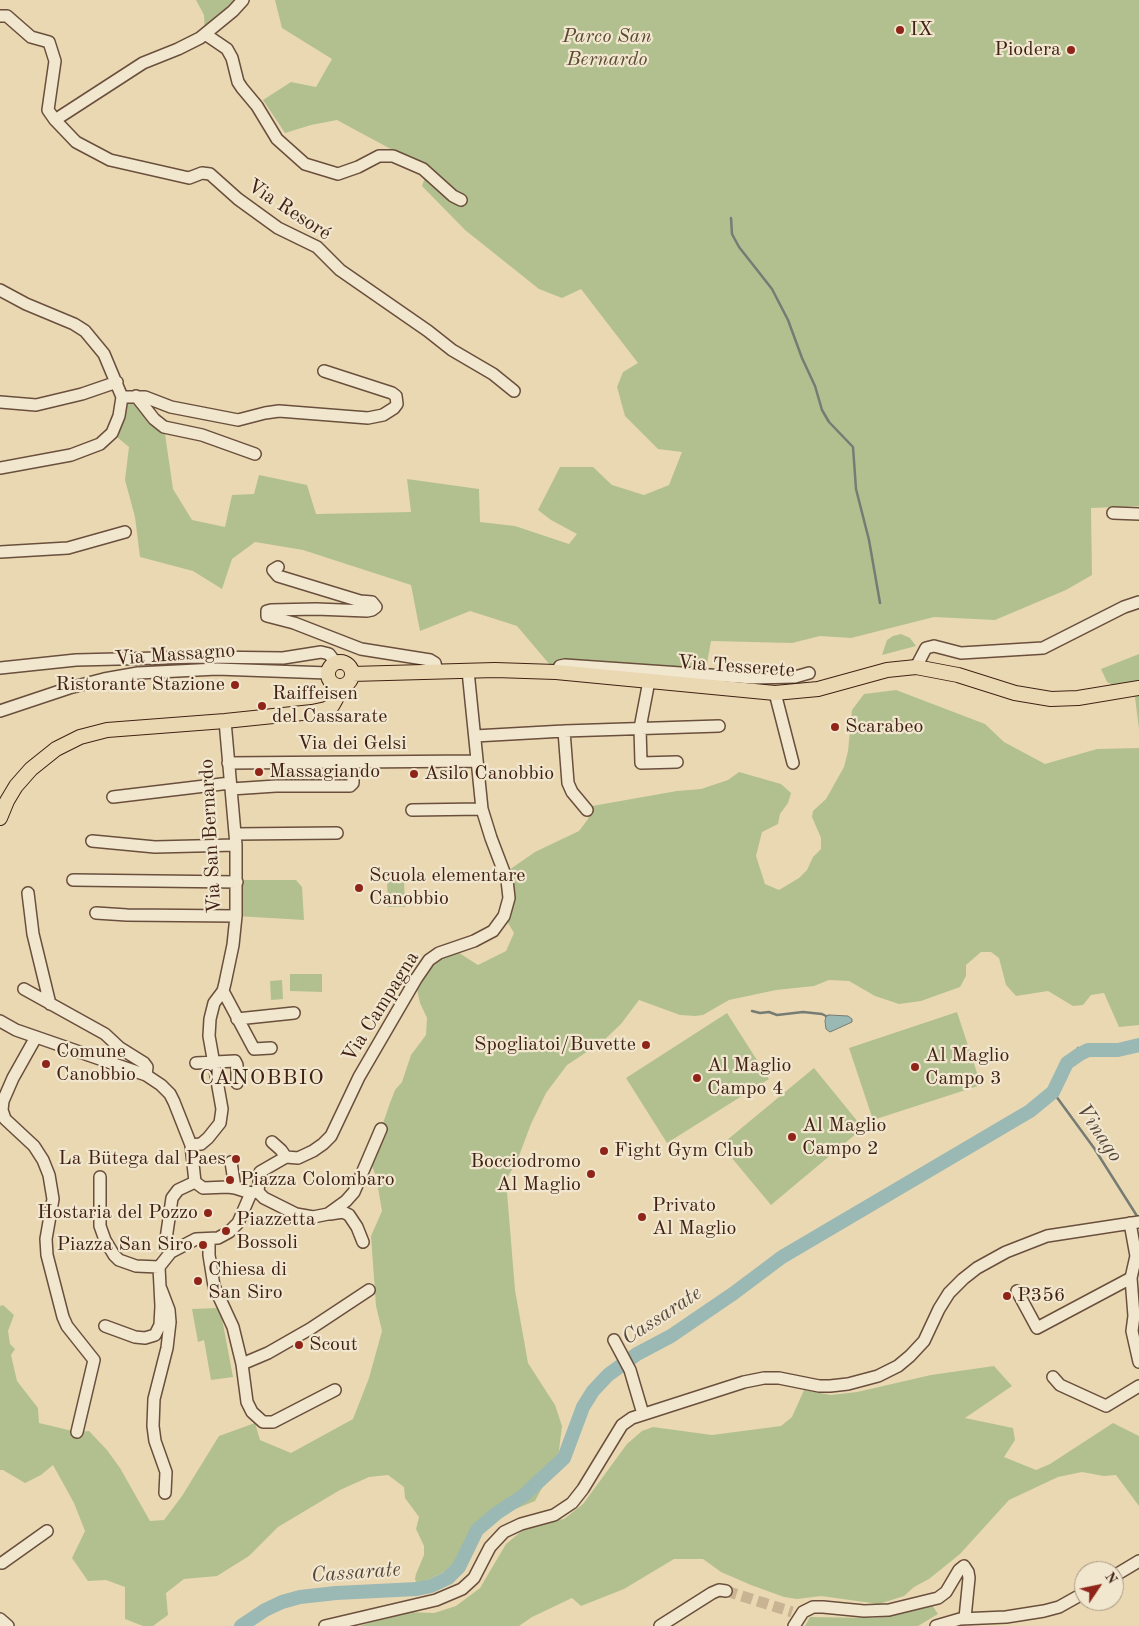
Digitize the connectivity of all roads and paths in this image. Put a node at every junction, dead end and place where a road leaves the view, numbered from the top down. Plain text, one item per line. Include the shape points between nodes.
1 (243, 0) edge
2 (0, 16) edge
3 (205, 34) junction
4 (54, 120) junction
5 (460, 200) dead end
6 (0, 290) edge
7 (324, 371) dead end
8 (117, 382) junction
9 (514, 391) dead end
10 (136, 396) junction
11 (122, 397) junction
12 (0, 402) edge
13 (256, 454) dead end
14 (0, 468) edge
15 (1113, 514) dead end
16 (1139, 514) edge
17 (125, 532) dead end
18 (0, 552) edge
19 (278, 567) dead end
20 (1139, 602) edge
21 (916, 667) junction
22 (0, 668) edge
23 (332, 668) junction
24 (468, 671) junction
25 (437, 672) junction
26 (556, 672) junction
27 (809, 673) dead end
28 (352, 674) junction
29 (649, 681) junction
30 (340, 686) junction
31 (1139, 688) edge
32 (775, 693) junction
33 (0, 711) edge
34 (225, 721) junction
35 (719, 726) dead end
36 (640, 728) junction
37 (564, 731) junction
38 (475, 736) junction
39 (477, 761) junction
40 (677, 762) dead end
41 (228, 763) junction
42 (353, 763) junction
43 (793, 763) dead end
44 (230, 786) junction
45 (113, 797) dead end
46 (482, 809) junction
47 (412, 810) dead end
48 (586, 810) dead end
49 (0, 818) edge
50 (337, 832) dead end
51 (235, 840) junction
52 (92, 841) dead end
53 (73, 880) dead end
54 (237, 882) junction
55 (28, 893) dead end
56 (96, 913) dead end
57 (236, 916) junction
58 (24, 989) dead end
59 (223, 991) junction
60 (50, 1004) junction
61 (294, 1013) dead end
62 (237, 1019) junction
63 (0, 1021) edge
64 (36, 1037) junction
65 (271, 1048) dead end
66 (214, 1062) junction
67 (196, 1063) dead end
68 (146, 1075) junction
69 (237, 1083) dead end
70 (381, 1129) dead end
71 (272, 1142) dead end
72 (192, 1147) junction
73 (286, 1157) junction
74 (232, 1162) dead end
75 (100, 1177) dead end
76 (195, 1182) junction
77 (235, 1188) junction
78 (255, 1192) junction
79 (328, 1214) junction
80 (1135, 1222) edge
81 (214, 1238) junction
82 (363, 1242) dead end
83 (171, 1252) junction
84 (159, 1267) junction
85 (1131, 1278) junction
86 (161, 1289) junction
87 (369, 1290) dead end
88 (1017, 1291) dead end
89 (105, 1326) dead end
90 (614, 1340) dead end
91 (1139, 1362) edge
92 (242, 1364) junction
93 (1053, 1377) dead end
94 (1139, 1386) edge
95 (335, 1390) dead end
96 (643, 1414) junction
97 (77, 1432) dead end
98 (165, 1493) dead end
99 (47, 1531) dead end
100 (1139, 1561) edge
101 (5, 1564) edge
102 (1124, 1570) edge
103 (726, 1591) tunnel mouth
104 (1074, 1599) edge
105 (796, 1618) tunnel mouth
106 (0, 1620) edge
107 (973, 1620) edge
108 (8, 1626) edge
109 (326, 1626) edge
110 (660, 1626) edge
111 (936, 1626) edge

1 - 3 street
2 - 4 street via 7,16 31,37 48,42 55,61 48,110
3 - 4 street via 143,63
3 - 5 street via 228,52 240,85 277,139 298,159 338,174 379,156 393,156 423,169
4 - 9 street, Via Resoré via 76,142 110,160 189,178 210,174 278,228 317,247 340,270
6 - 8 street via 85,331 104,354
7 - 10 street via 392,393 397,404 382,415 368,418 279,411 238,420 171,407
8 - 11 street
8 - 12 street via 36,405
10 - 11 street
10 - 13 street via 164,427 202,435
11 - 14 street via 112,433 100,444 70,455
15 - 16 street
17 - 18 street via 68,548
19 - 25 street via 273,570 278,576 372,602 376,607 367,611 271,610 267,611 267,616 294,623 353,647 430,660 435,663
20 - 21 street via 1043,648 960,653 934,646 926,648
21 - 31 main road, Via Tesserete via 1051,699
21 - 32 main road, Via Tesserete via 887,670 818,689
22 - 23 street via 84,659 283,658 321,652 329,654
23 - 28 main road via 343,662 350,666
23 - 30 main road via 330,681
23 - 33 street, Via Massagno via 143,672 82,684
24 - 25 main road, Via Tesserete
24 - 26 main road, Via Tesserete
24 - 38 street, Via Campagna
25 - 28 main road, Via Tesserete
26 - 27 street via 565,665 753,678 795,677
26 - 29 main road, Via Tesserete
28 - 30 main road via 347,684
29 - 32 main road, Via Tesserete
29 - 36 street
30 - 34 main road via 332,706 326,709
32 - 43 street
34 - 41 street, Via San Bernardo
34 - 49 main road via 107,730 72,740 49,753 26,773
35 - 36 street
36 - 37 street
36 - 40 street via 641,763
37 - 38 street
37 - 48 street via 568,784
38 - 39 street, Via Campagna
39 - 42 street, Via dei Gelsi
39 - 46 street, Via Campagna
41 - 42 street, Via dei Gelsi
41 - 44 street, Via San Bernardo
42 - 44 street via 353,784 350,786
44 - 45 street
44 - 51 street, Via San Bernardo
46 - 47 street
46 - 73 street, Via Campagna via 507,880 509,898 504,916 493,931 439,953 430,960 359,1077 331,1136 313,1151 298,1158
50 - 51 street
51 - 52 street via 155,847
51 - 54 street, Via San Bernardo
53 - 54 street
54 - 57 street, Via San Bernardo
55 - 60 street via 33,934
56 - 57 street
57 - 59 street, Via San Bernardo
58 - 60 street
59 - 62 street
59 - 66 street, Via San Bernardo via 214,1003 210,1018 209,1036
60 - 68 street via 105,1034 144,1063
61 - 62 street
62 - 65 street via 254,1049
63 - 64 street
64 - 68 street
64 - 97 street via 13,1078 2,1110 9,1123 34,1146 49,1175 53,1199 46,1239 47,1255 67,1326 94,1360
66 - 67 street
66 - 69 street via 236,1062
66 - 72 street, Via San Bernardo via 222,1109 220,1124 204,1143
68 - 72 street via 170,1094
70 - 79 street via 354,1192
71 - 73 street
72 - 76 street
73 - 78 street, Via Campagna via 260,1172
74 - 77 street
75 - 84 street via 100,1226 114,1255 128,1264
76 - 77 street via 202,1188
76 - 83 street via 178,1190 172,1198 166,1239
77 - 78 street
78 - 79 street via 296,1214 313,1217
78 - 81 street via 236,1225
79 - 82 street via 343,1212 349,1215
80 - 85 street via 1136,1256
80 - 96 street via 1034,1240 977,1268 949,1294 924,1341 898,1366 878,1376 830,1386 764,1378
81 - 83 street via 196,1239
81 - 92 street via 209,1255 215,1289 231,1321
83 - 84 street
84 - 86 street
85 - 88 street via 1037,1328
85 - 91 street via 1132,1331
86 - 89 street via 160,1324 156,1335 135,1337
86 - 98 street via 170,1322 154,1399 153,1426 166,1472
87 - 92 street via 268,1353
90 - 96 street via 630,1370
92 - 95 street via 247,1402 252,1412 266,1422 275,1422
93 - 94 street via 1060,1385 1106,1406
96 - 109 street via 622,1425 572,1503 554,1515 504,1532 490,1547 474,1578 462,1589 427,1602
99 - 101 street
100 - 102 street
103 - 110 street via 712,1593
104 - 107 street via 1044,1611
105 - 107 street via 817,1607 889,1610 938,1598 964,1566 969,1578
106 - 108 street
107 - 111 street

